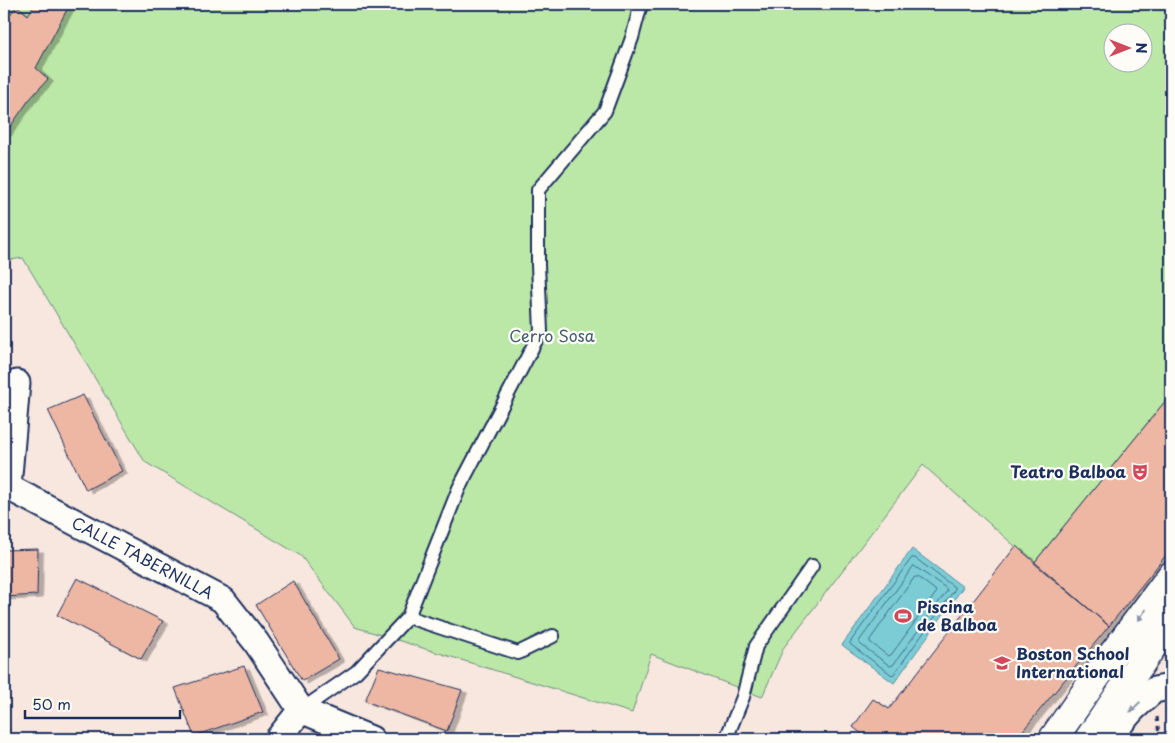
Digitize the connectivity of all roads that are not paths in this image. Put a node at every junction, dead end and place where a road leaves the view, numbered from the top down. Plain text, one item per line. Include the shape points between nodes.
1 (641, 4) edge
2 (17, 383) dead end
3 (6, 488) edge
4 (812, 566) dead end
5 (1171, 576) edge
6 (408, 617) junction
7 (1171, 619) edge
8 (554, 636) dead end
9 (1171, 687) edge
10 (301, 710) junction
11 (278, 739) edge
12 (371, 739) edge
13 (726, 739) edge
14 (1053, 739) edge
15 (1089, 739) edge
16 (1107, 739) edge

1 - 6 lane via 605,111 538,190 541,331 459,488
2 - 3 street
3 - 10 street, CALLE TABERNILLA via 223,600 256,642
4 - 13 lane via 756,646 743,697
5 -> 14 main road
6 - 8 lane via 518,653
6 - 10 lane via 356,672
7 - 15 main road
9 -> 16 street via 1154,690
10 - 11 street
10 - 12 street

